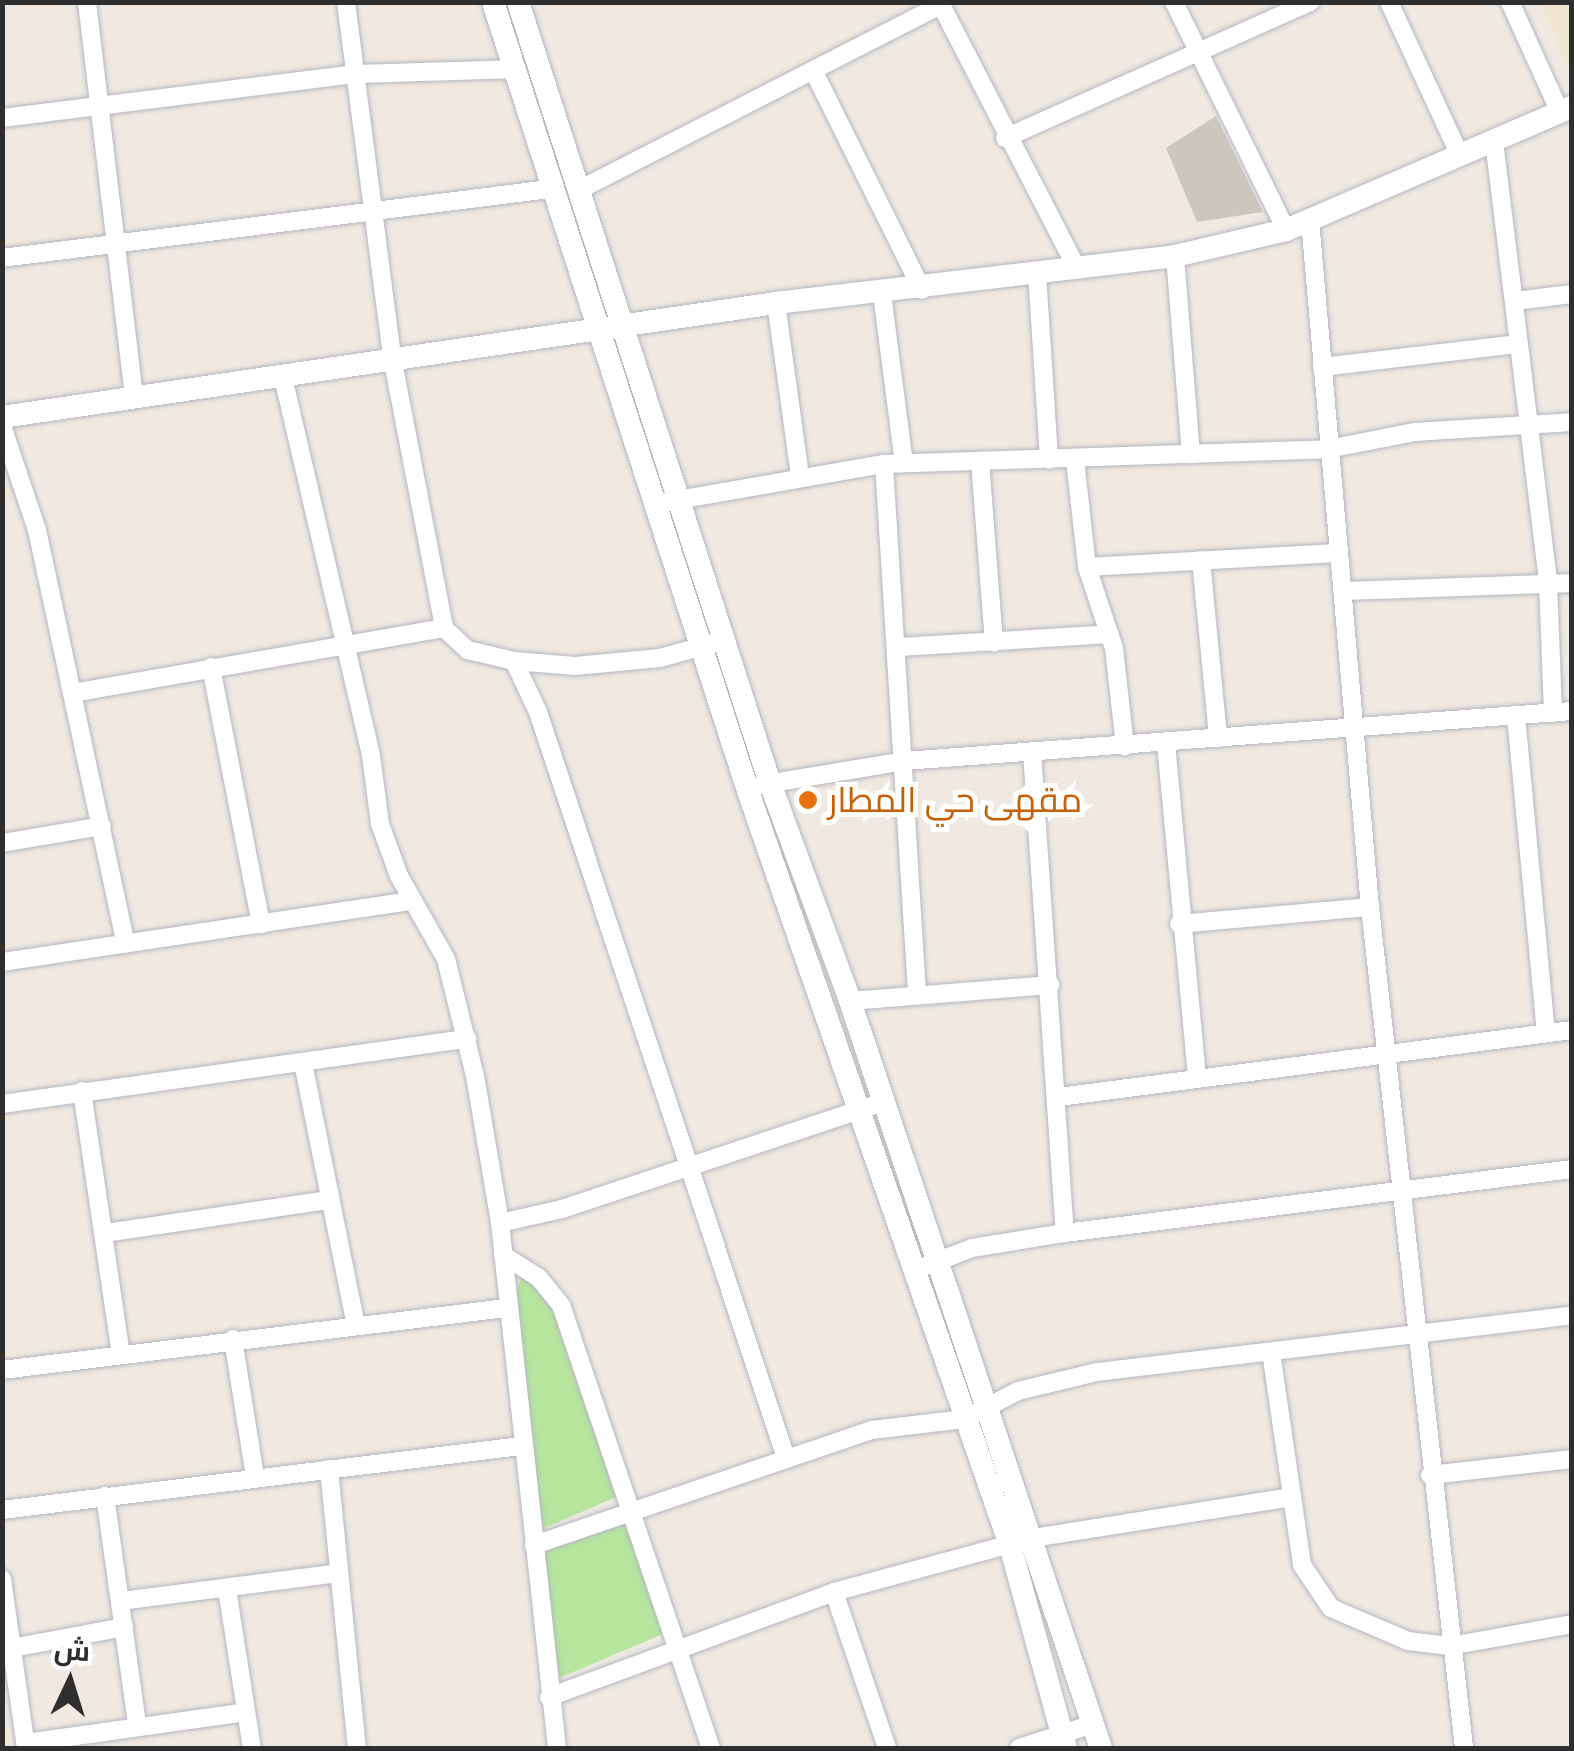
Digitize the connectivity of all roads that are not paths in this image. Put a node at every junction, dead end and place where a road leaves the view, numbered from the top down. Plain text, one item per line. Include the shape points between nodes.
1 (86, 2) edge
2 (346, 2) edge
3 (494, 2) edge
4 (518, 2) edge
5 (1174, 2) edge
6 (1310, 2) edge
7 (1389, 2) edge
8 (1510, 2) edge
9 (942, 3) edge
10 (1196, 50) junction
11 (514, 69) junction
12 (814, 72) junction
13 (356, 74) junction
14 (99, 106) junction
15 (1566, 109) edge
16 (2, 118) edge
17 (544, 121) junction
18 (1005, 138) junction
19 (1494, 140) junction
20 (1460, 156) junction
21 (550, 189) junction
22 (578, 191) junction
23 (374, 213) junction
24 (1310, 220) junction
25 (1286, 230) junction
26 (116, 240) junction
27 (1174, 256) junction
28 (2, 258) edge
29 (1077, 268) junction
30 (1037, 273) junction
31 (922, 290) junction
32 (882, 294) junction
33 (1572, 294) edge
34 (1515, 301) junction
35 (776, 303) junction
36 (623, 327) junction
37 (597, 334) junction
38 (1519, 344) junction
39 (393, 362) junction
40 (1322, 367) junction
41 (283, 378) junction
42 (134, 398) junction
43 (2, 417) edge
44 (1572, 422) edge
45 (2, 426) edge
46 (1528, 426) junction
47 (1328, 449) junction
48 (1191, 454) junction
49 (1050, 460) junction
50 (1076, 460) junction
51 (980, 461) junction
52 (904, 462) junction
53 (884, 464) junction
54 (800, 474) junction
55 (678, 496) junction
56 (656, 506) junction
57 (1337, 553) junction
58 (1201, 560) junction
59 (1086, 567) junction
60 (1548, 582) junction
61 (1572, 583) edge
62 (1347, 591) junction
63 (444, 628) junction
64 (1110, 634) junction
65 (994, 642) junction
66 (713, 643) junction
67 (341, 644) junction
68 (900, 647) junction
69 (514, 661) junction
70 (211, 666) junction
71 (72, 693) junction
72 (1562, 712) edge
73 (1516, 716) junction
74 (1354, 726) junction
75 (1218, 738) junction
76 (1166, 743) junction
77 (1125, 746) junction
78 (1032, 752) junction
79 (904, 762) junction
80 (759, 786) junction
81 (102, 826) junction
82 (2, 844) edge
83 (412, 901) junction
84 (1370, 907) junction
85 (261, 924) junction
86 (1179, 924) junction
87 (126, 944) junction
88 (2, 962) edge
89 (1050, 985) junction
90 (917, 993) junction
91 (850, 1002) junction
92 (1572, 1030) edge
93 (1546, 1034) junction
94 (467, 1040) junction
95 (1386, 1053) junction
96 (303, 1063) junction
97 (1196, 1078) junction
98 (82, 1092) junction
99 (1058, 1096) junction
100 (884, 1102) junction
101 (2, 1104) edge
102 (860, 1109) junction
103 (690, 1165) junction
104 (1572, 1169) edge
105 (1402, 1191) junction
106 (329, 1200) junction
107 (500, 1223) junction
108 (1065, 1232) junction
109 (106, 1233) junction
110 (503, 1254) junction
111 (925, 1266) junction
112 (506, 1308) junction
113 (1572, 1316) edge
114 (356, 1325) junction
115 (1417, 1336) junction
116 (233, 1339) junction
117 (1271, 1352) junction
118 (121, 1354) junction
119 (2, 1370) edge
120 (987, 1410) junction
121 (964, 1419) junction
122 (521, 1446) junction
123 (786, 1458) junction
124 (1571, 1461) edge
125 (329, 1468) junction
126 (1430, 1475) junction
127 (255, 1476) junction
128 (106, 1496) junction
129 (1290, 1497) junction
130 (2, 1510) edge
131 (627, 1510) junction
132 (1033, 1538) junction
133 (534, 1545) junction
134 (1010, 1545) junction
135 (339, 1572) junction
136 (2, 1578) edge
137 (227, 1588) junction
138 (834, 1592) junction
139 (121, 1601) junction
140 (1572, 1624) edge
141 (124, 1627) junction
142 (676, 1646) junction
143 (1450, 1646) junction
144 (12, 1648) junction
145 (550, 1696) junction
146 (246, 1712) junction
147 (1093, 1724) junction
148 (138, 1726) junction
149 (1064, 1743) edge
150 (26, 1746) edge
151 (252, 1748) edge
152 (357, 1748) edge
153 (556, 1748) edge
154 (712, 1748) edge
155 (887, 1748) edge
156 (1019, 1748) edge
157 (1101, 1748) edge
158 (1464, 1748) edge

1 - 14 street
2 - 13 street
3 - 11 street
4 - 17 street
5 - 10 street
6 - 10 street
7 - 20 street
8 - 15 street
9 - 12 street
9 - 18 street
10 - 18 street
10 - 25 street
11 - 13 street
11 - 17 street
12 - 22 street
12 - 31 street
13 - 14 street
13 - 23 street
14 - 16 street
14 - 26 street
15 - 19 street
17 - 21 street
17 - 22 street
18 - 29 street
19 - 20 street
19 - 34 street
20 - 24 street
21 - 23 street
21 - 37 street
22 - 36 street
23 - 26 street
23 - 39 street
24 - 25 street
24 - 40 street
25 - 27 street
26 - 28 street
26 - 42 street
27 - 29 street
27 - 48 street
29 - 30 street
30 - 31 street
30 - 49 street
31 - 32 street
32 - 35 street
32 - 52 street
33 - 34 street
34 - 38 street
35 - 36 street
35 - 54 street
36 - 37 street
36 - 55 street
37 - 39 street
37 - 56 street
38 - 40 street
38 - 46 street
39 - 41 street
39 - 63 street
40 - 47 street
41 - 42 street
41 - 67 street
42 - 43 street
44 - 46 street
45 - 71 street via 37,530
46 - 47 street via 1415,432
46 - 60 street
47 - 48 street
47 - 57 street
48 - 50 street
49 - 50 street
49 - 51 street
50 - 59 street
51 - 52 street
51 - 65 street
52 - 53 street
53 - 54 street
53 - 68 street
54 - 55 street
55 - 56 street
55 - 66 street
56 - 66 street
57 - 58 street
57 - 62 street
58 - 59 street
58 - 75 street
59 - 64 street
60 - 61 street
60 - 62 street
60 - 72 street
62 - 74 street
63 - 67 street
63 - 69 street via 468,650
64 - 65 street
64 - 77 street
65 - 68 street
66 - 69 street via 575,666
66 - 80 street
67 - 70 street
67 - 83 street via 371,755 384,839
68 - 79 street
69 - 103 street via 538,712
70 - 71 street
70 - 85 street
71 - 81 street
72 - 73 street
73 - 74 street
73 - 93 street
74 - 75 street
74 - 84 street
75 - 76 street
76 - 77 street
76 - 86 street
77 - 78 street
78 - 79 street
78 - 89 street
79 - 80 street
79 - 90 street
80 - 91 street
80 - 102 street
81 - 82 street
81 - 87 street
83 - 85 street
83 - 94 street via 446,959
84 - 86 street
84 - 95 street
85 - 87 street
86 - 97 street
87 - 88 street
89 - 90 street
89 - 99 street
90 - 91 street
91 - 100 street
92 - 93 street
93 - 95 street
94 - 96 street
94 - 107 street
95 - 97 street
95 - 105 street
96 - 98 street
96 - 106 street
97 - 99 street
98 - 101 street
98 - 109 street
99 - 108 street
100 - 102 street
100 - 111 street
102 - 103 street
102 - 111 street
103 - 107 street
103 - 123 street
104 - 105 street
105 - 108 street
105 - 115 street
106 - 109 street
106 - 114 street
107 - 110 street
108 - 111 street via 972,1248
109 - 118 street
110 - 112 street
110 - 131 street via 539,1278 561,1305
111 - 120 street
111 - 121 street
112 - 114 street
112 - 122 street
113 - 115 street
114 - 116 street
115 - 117 street
115 - 126 street
116 - 118 street
116 - 127 street
117 - 120 street via 1098,1372 1018,1391
117 - 129 street
118 - 119 street
120 - 121 street
120 - 132 street
121 - 123 street via 872,1430
121 - 134 street
122 - 125 street
122 - 133 street
123 - 131 street
124 - 126 street
125 - 127 street
125 - 135 street
126 - 143 street
127 - 128 street
128 - 130 street
128 - 139 street
129 - 132 street
129 - 143 street via 1302,1565 1320,1598 1347,1617 1408,1641
131 - 133 street
131 - 142 street
132 - 134 street
132 - 147 street
133 - 145 street
134 - 138 street
134 - 149 street
135 - 137 street
135 - 152 street
136 - 144 street
137 - 139 street
137 - 146 street
138 - 142 street
138 - 155 street
139 - 141 street
140 - 143 street
141 - 144 street
141 - 148 street
142 - 145 street
142 - 154 street
143 - 158 street
144 - 150 street
145 - 153 street
146 - 148 street
146 - 151 street
147 - 149 street
147 - 157 street
148 - 150 street
149 - 156 street

